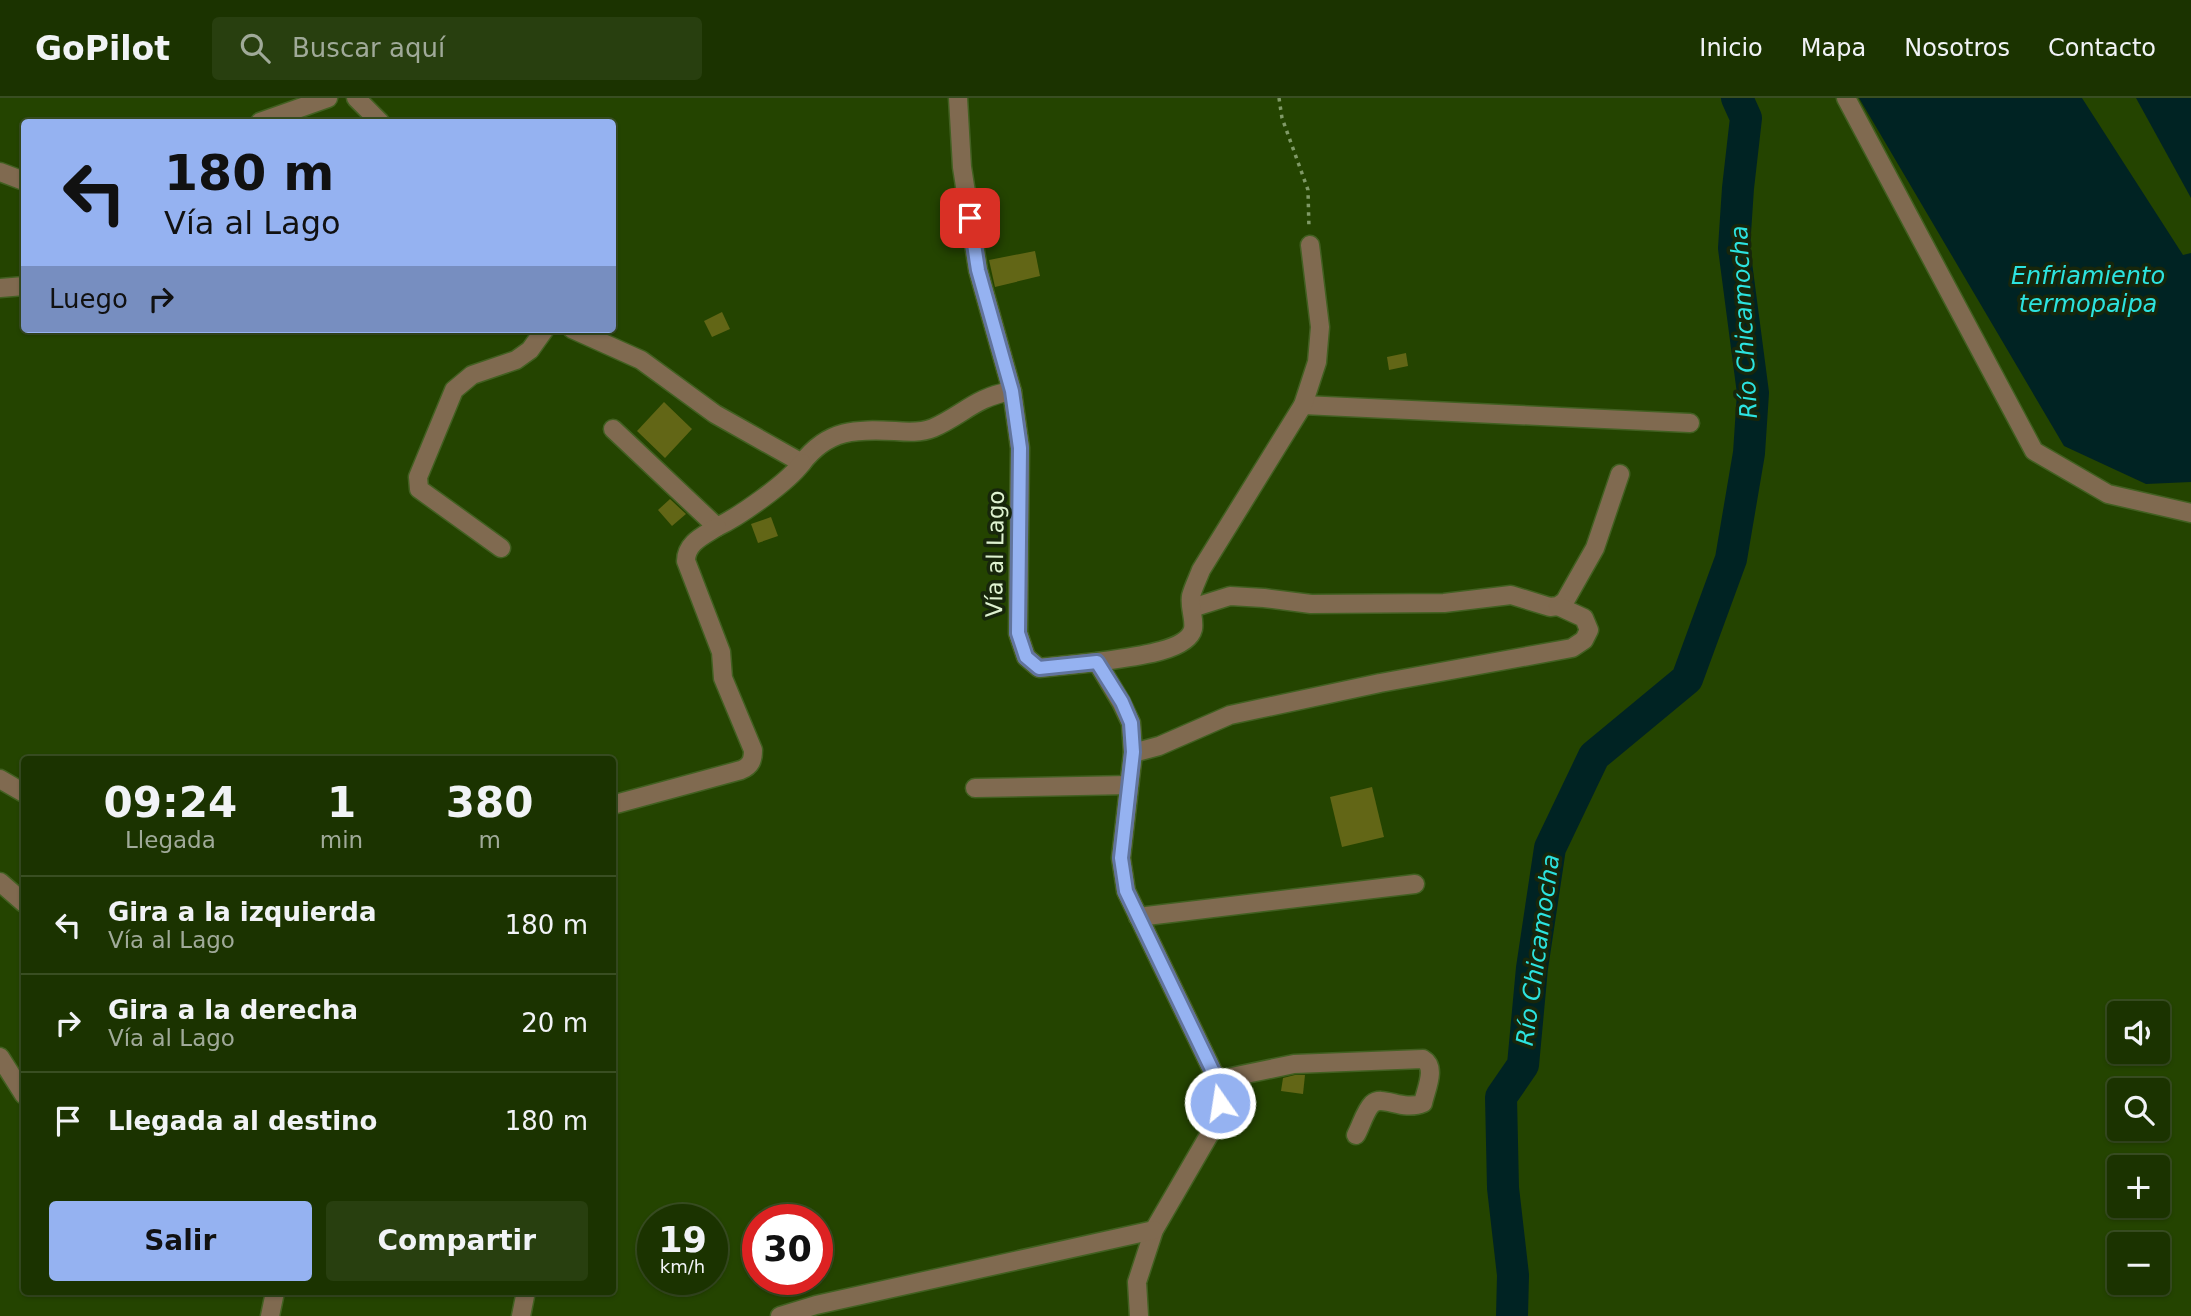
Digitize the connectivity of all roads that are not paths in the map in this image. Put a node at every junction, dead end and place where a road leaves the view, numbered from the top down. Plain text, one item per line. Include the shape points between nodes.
1 (328, 98) edge
2 (356, 98) edge
3 (958, 98) edge
4 (1846, 98) edge
5 (268, 119) edge
6 (377, 119) edge
7 (0, 173) edge
8 (21, 180) edge
9 (1310, 245) road end
10 (21, 286) edge
11 (0, 288) edge
12 (542, 333) edge
13 (581, 333) edge
14 (1012, 391) junction
15 (1303, 405) junction
16 (1690, 423) dead end
17 (613, 429) dead end
18 (802, 463) junction
19 (1620, 474) dead end
20 (2191, 513) edge
21 (717, 527) junction
22 (501, 548) dead end
23 (1558, 606) junction
24 (1192, 608) junction
25 (1097, 662) junction
26 (1133, 752) junction
27 (0, 779) edge
28 (1129, 785) junction
29 (975, 788) dead end
30 (21, 791) edge
31 (616, 804) edge
32 (0, 882) edge
33 (1415, 884) dead end
34 (21, 900) edge
35 (1138, 917) junction
36 (0, 1057) edge
37 (1217, 1080) junction
38 (21, 1090) edge
39 (1356, 1135) dead end
40 (1154, 1230) junction
41 (274, 1295) edge
42 (525, 1296) dead end
43 (270, 1316) edge
44 (521, 1316) edge
45 (780, 1316) edge
46 (1139, 1316) edge

1 - 5 street
2 - 6 street
3 - 14 street, Vía al Lago via 962,167 978,270
4 - 20 street via 2034,451 2108,494
7 - 8 street
9 - 15 street via 1320,327 1317,362
10 - 11 street
12 - 22 street via 516,360 472,374 454,390 418,477 419,489
13 - 18 street via 641,360 715,414
14 - 18 street via 986,397 932,428 843,433 824,441
14 - 25 street, Vía al Lago via 1020,448 1018,633 1026,657 1039,668
15 - 16 street
15 - 24 street via 1201,570
17 - 21 street
18 - 21 street via 772,490
19 - 23 street via 1595,548
21 - 31 street via 689,547 687,561 720,652 723,678 753,750 752,760 741,770
23 - 24 street via 1511,595 1444,603 1324,604 1230,596
23 - 26 street via 1584,618 1589,630 1572,648 1230,715 1159,746
24 - 25 street, Vía al Lago via 1193,628 1185,642
25 - 26 street via 1131,723
26 - 28 street
27 - 30 street
28 - 29 street
28 - 35 street via 1121,858 1126,891
32 - 34 street
33 - 35 street
35 - 37 street
36 - 38 street
37 - 39 street via 1294,1065 1429,1062 1423,1103 1401,1106 1376,1101
37 - 40 street via 1220,1103 1212,1130
40 - 45 street
40 - 46 street via 1137,1282
41 - 43 street
42 - 44 street

